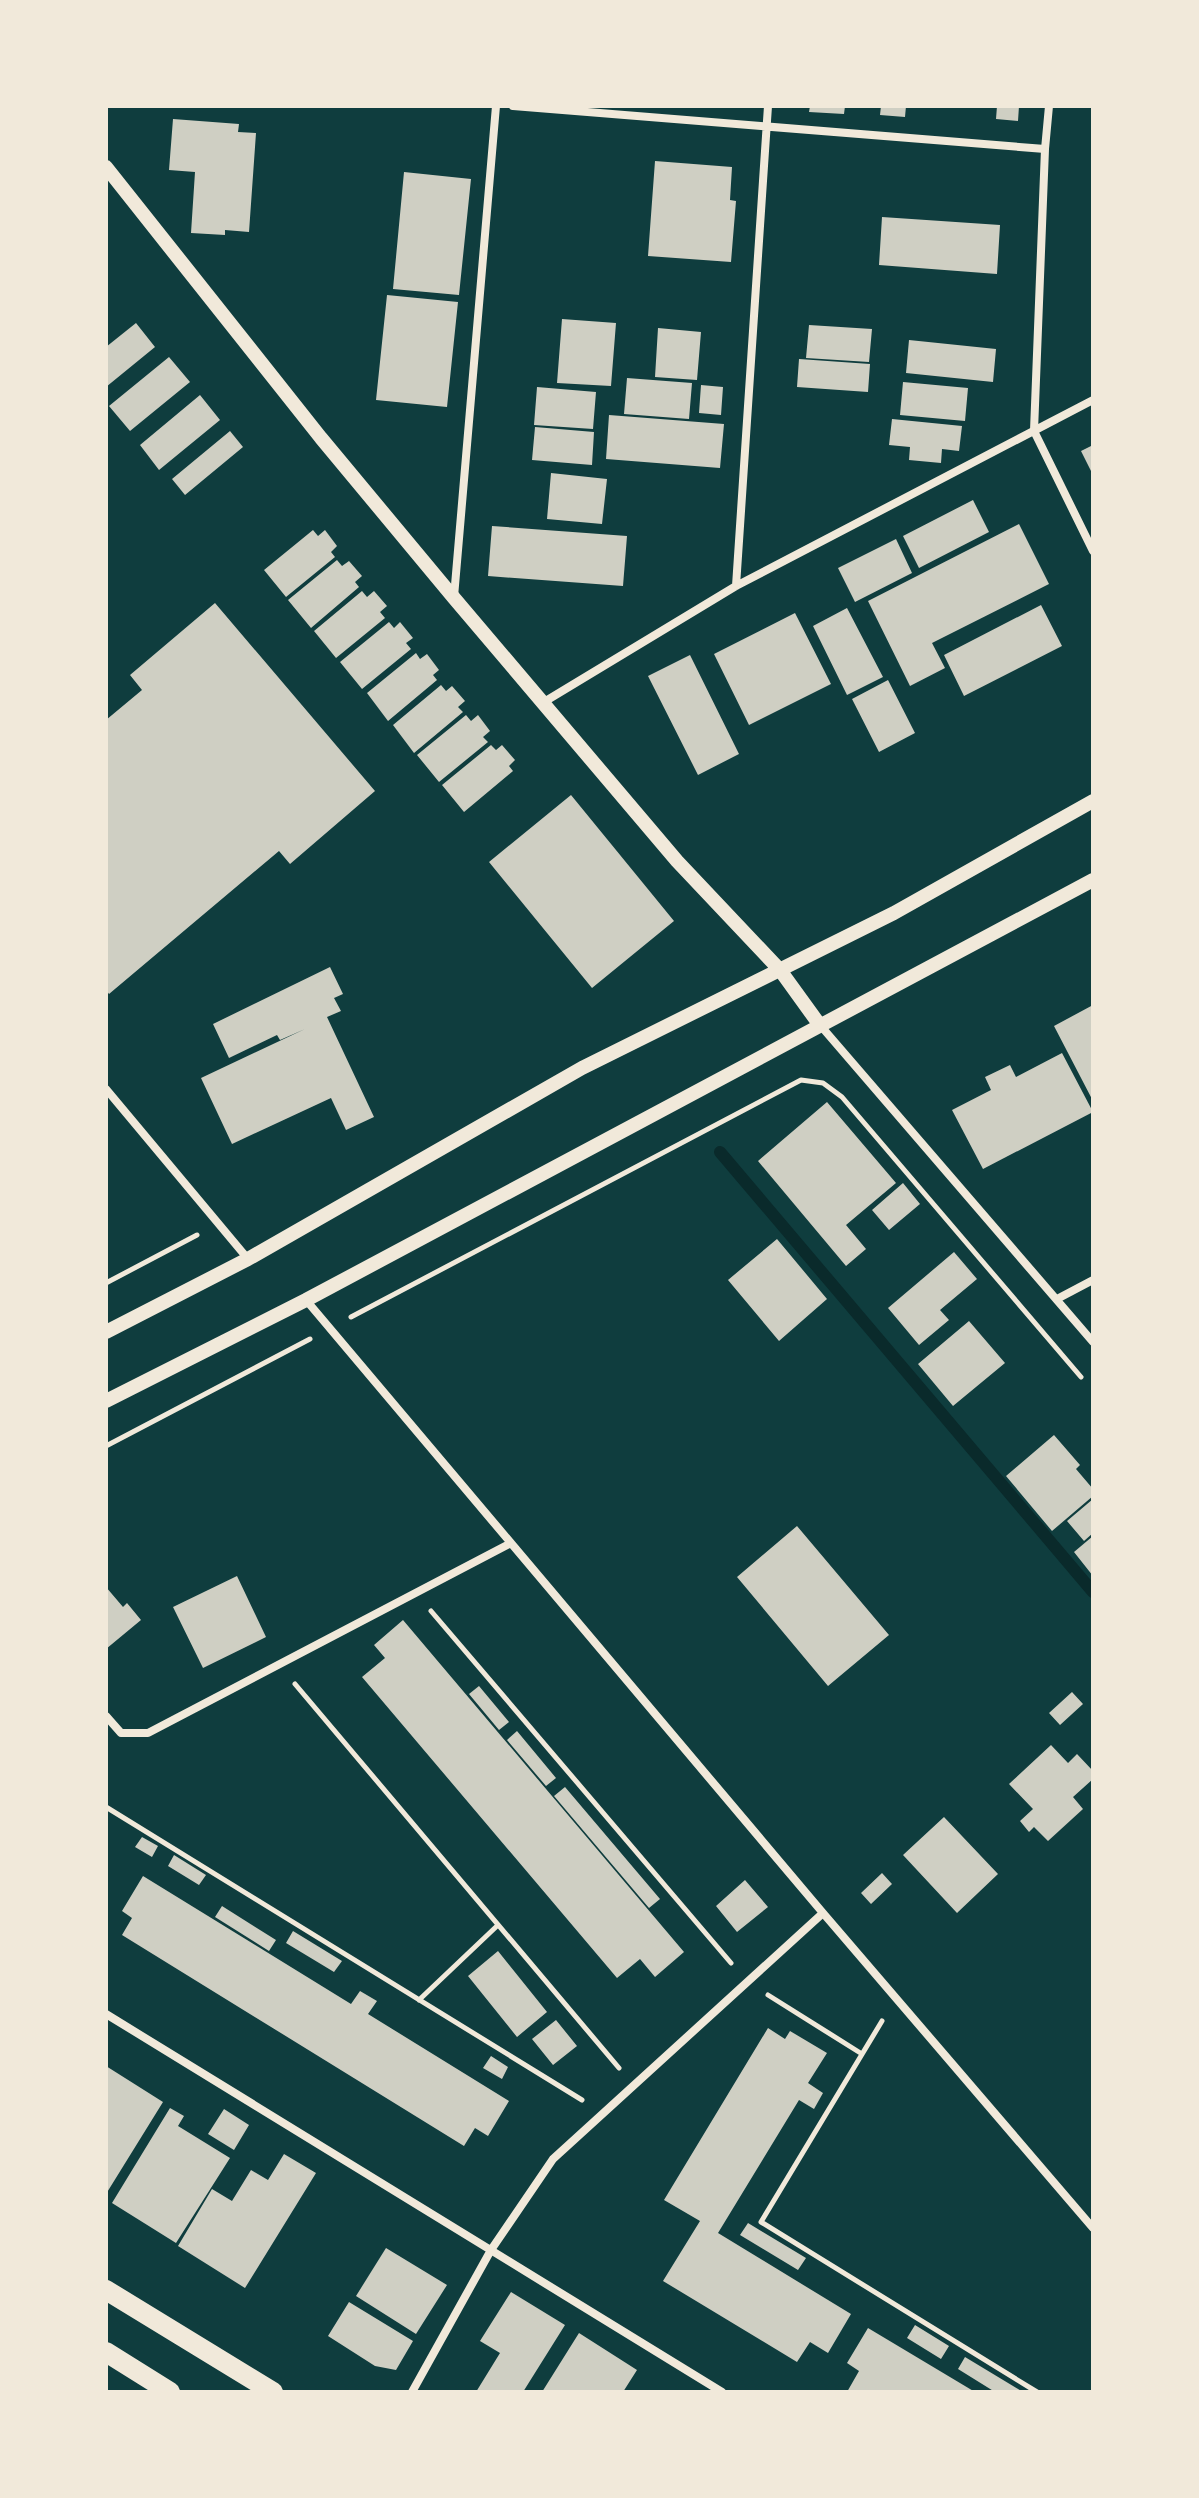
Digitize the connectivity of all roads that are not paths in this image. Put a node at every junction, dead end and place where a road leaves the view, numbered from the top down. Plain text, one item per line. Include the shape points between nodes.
1 (496, 106) edge
2 (513, 106) edge
3 (768, 106) edge
4 (1049, 106) edge
5 (766, 126) junction
6 (1045, 149) junction
7 (106, 167) edge
8 (1093, 400) edge
9 (1034, 431) junction
10 (1093, 551) edge
11 (736, 586) junction
12 (454, 598) junction
13 (544, 702) junction
14 (1093, 801) edge
15 (1093, 880) edge
16 (780, 970) junction
17 (819, 1024) junction
18 (106, 1089) edge
19 (248, 1259) junction
20 (1093, 1280) edge
21 (1057, 1299) junction
22 (306, 1300) junction
23 (106, 1332) edge
24 (1093, 1342) edge
25 (106, 1401) edge
26 (511, 1543) junction
27 (106, 1716) edge
28 (823, 1913) junction
29 (106, 2014) edge
30 (1093, 2228) edge
31 (491, 2250) junction
32 (106, 2290) edge
33 (106, 2352) edge
34 (170, 2392) edge
35 (273, 2392) edge
36 (412, 2392) edge
37 (722, 2392) edge

1 - 12 street
2 - 5 street
3 - 5 street
4 - 6 street
5 - 6 street
5 - 11 street
6 - 9 street
7 - 12 street
8 - 9 street
9 - 10 street
9 - 11 street
11 - 13 street
12 - 13 street
13 - 16 street via 677,861
14 - 16 street via 894,913
15 - 17 street
16 - 17 street
16 - 19 street via 582,1068
17 - 21 street
17 - 22 street
18 - 19 street
19 - 23 street
20 - 21 street
21 - 24 street
22 - 25 street
22 - 26 street
26 - 27 street via 148,1733 121,1733
26 - 28 street
28 - 30 street
28 - 31 street via 553,2159
29 - 31 street
31 - 36 street
31 - 37 street
32 - 35 main road
33 - 34 main road

